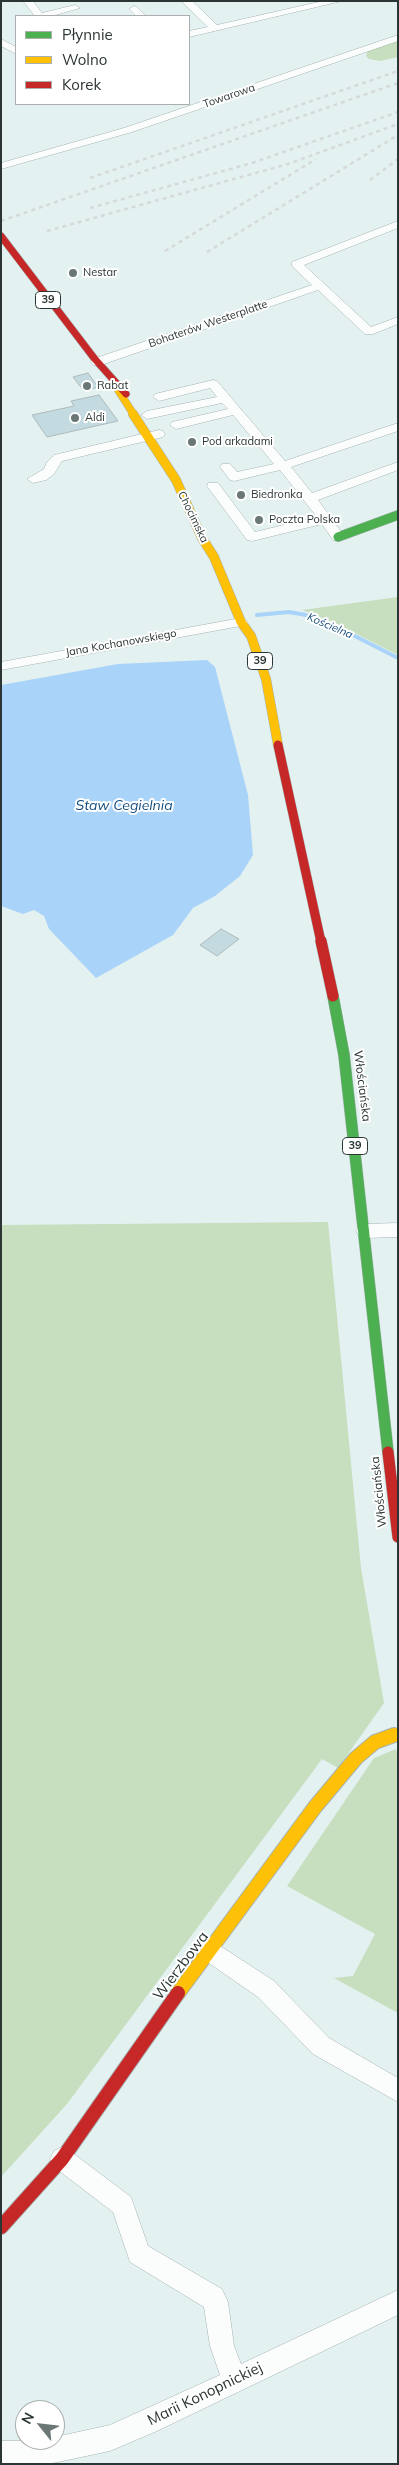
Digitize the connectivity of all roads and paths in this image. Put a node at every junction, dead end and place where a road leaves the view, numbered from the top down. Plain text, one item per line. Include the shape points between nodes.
1 (28, 1) edge
2 (186, 1) edge
3 (337, 1) edge
4 (75, 8) dead end
5 (39, 15) edge
6 (44, 15) edge
7 (215, 28) junction
8 (190, 34) edge
9 (398, 38) edge
10 (1, 42) edge
11 (15, 50) edge
12 (1, 166) edge
13 (398, 224) edge
14 (1, 236) edge
15 (319, 286) junction
16 (398, 320) edge
17 (96, 362) junction
18 (113, 382) junction
19 (159, 397) dead end
20 (223, 399) junction
21 (235, 411) junction
22 (147, 415) junction
23 (176, 425) dead end
24 (398, 427) edge
25 (154, 435) junction
26 (282, 466) junction
27 (398, 466) edge
28 (226, 467) dead end
29 (32, 479) dead end
30 (213, 486) dead end
31 (310, 498) junction
32 (398, 515) edge
33 (325, 519) junction
34 (338, 537) joint
35 (214, 557) joint
36 (241, 622) junction
37 (1, 666) edge
38 (398, 1230) edge
39 (365, 1231) junction
40 (398, 1538) edge
41 (394, 1735) dead end
42 (211, 1951) junction
43 (398, 2091) edge
44 (62, 2159) junction
45 (1, 2227) edge
46 (398, 2302) edge
47 (234, 2380) junction
48 (1, 2454) edge
49 (55, 2457) edge

1 - 5 street
2 - 7 street
3 - 7 street
4 - 6 street
7 - 8 street
9 - 12 street, Towarowa via 137,127
10 - 11 street
13 - 15 street via 296,264
14 - 17 main road, Chocimska / 39
15 - 16 street via 369,332
15 - 17 street, Bohaterów Westerplatte
17 - 18 main road, Chocimska / 39
18 - 22 main road, Chocimska / 39
18 - 25 main road, Chocimska / 39
19 - 20 street via 213,384
20 - 21 street
20 - 22 street
21 - 23 street
21 - 26 street
22 - 25 main road, Chocimska / 39
24 - 26 street
25 - 29 street via 58,458 50,471
25 - 35 main road, Chocimska / 39 via 193,491 210,536
26 - 28 street via 234,477
26 - 31 street
27 - 31 street
30 - 33 street via 252,537
31 - 33 street
32 - 34 main road
33 - 34 street
35 - 36 main road, Włościańska / 39
36 - 37 street, Jana Kochanowskiego
36 - 39 main road, Włościańska / 39 via 241,637 269,704 337,1014
38 - 39 street
39 - 40 main road, Włościańska / 39
41 - 42 main road, Wierzbowa via 375,1742 356,1758 310,1814
42 - 43 street via 266,1989 321,2046
42 - 44 main road, Wierzbowa
44 - 45 main road, Wierzbowa
44 - 47 street via 124,2205 138,2254 213,2298 222,2346
46 - 47 street, Marii Konopnickiej
47 - 49 street, Marii Konopnickiej via 148,2422
48 - 49 street, Marii Konopnickiej

